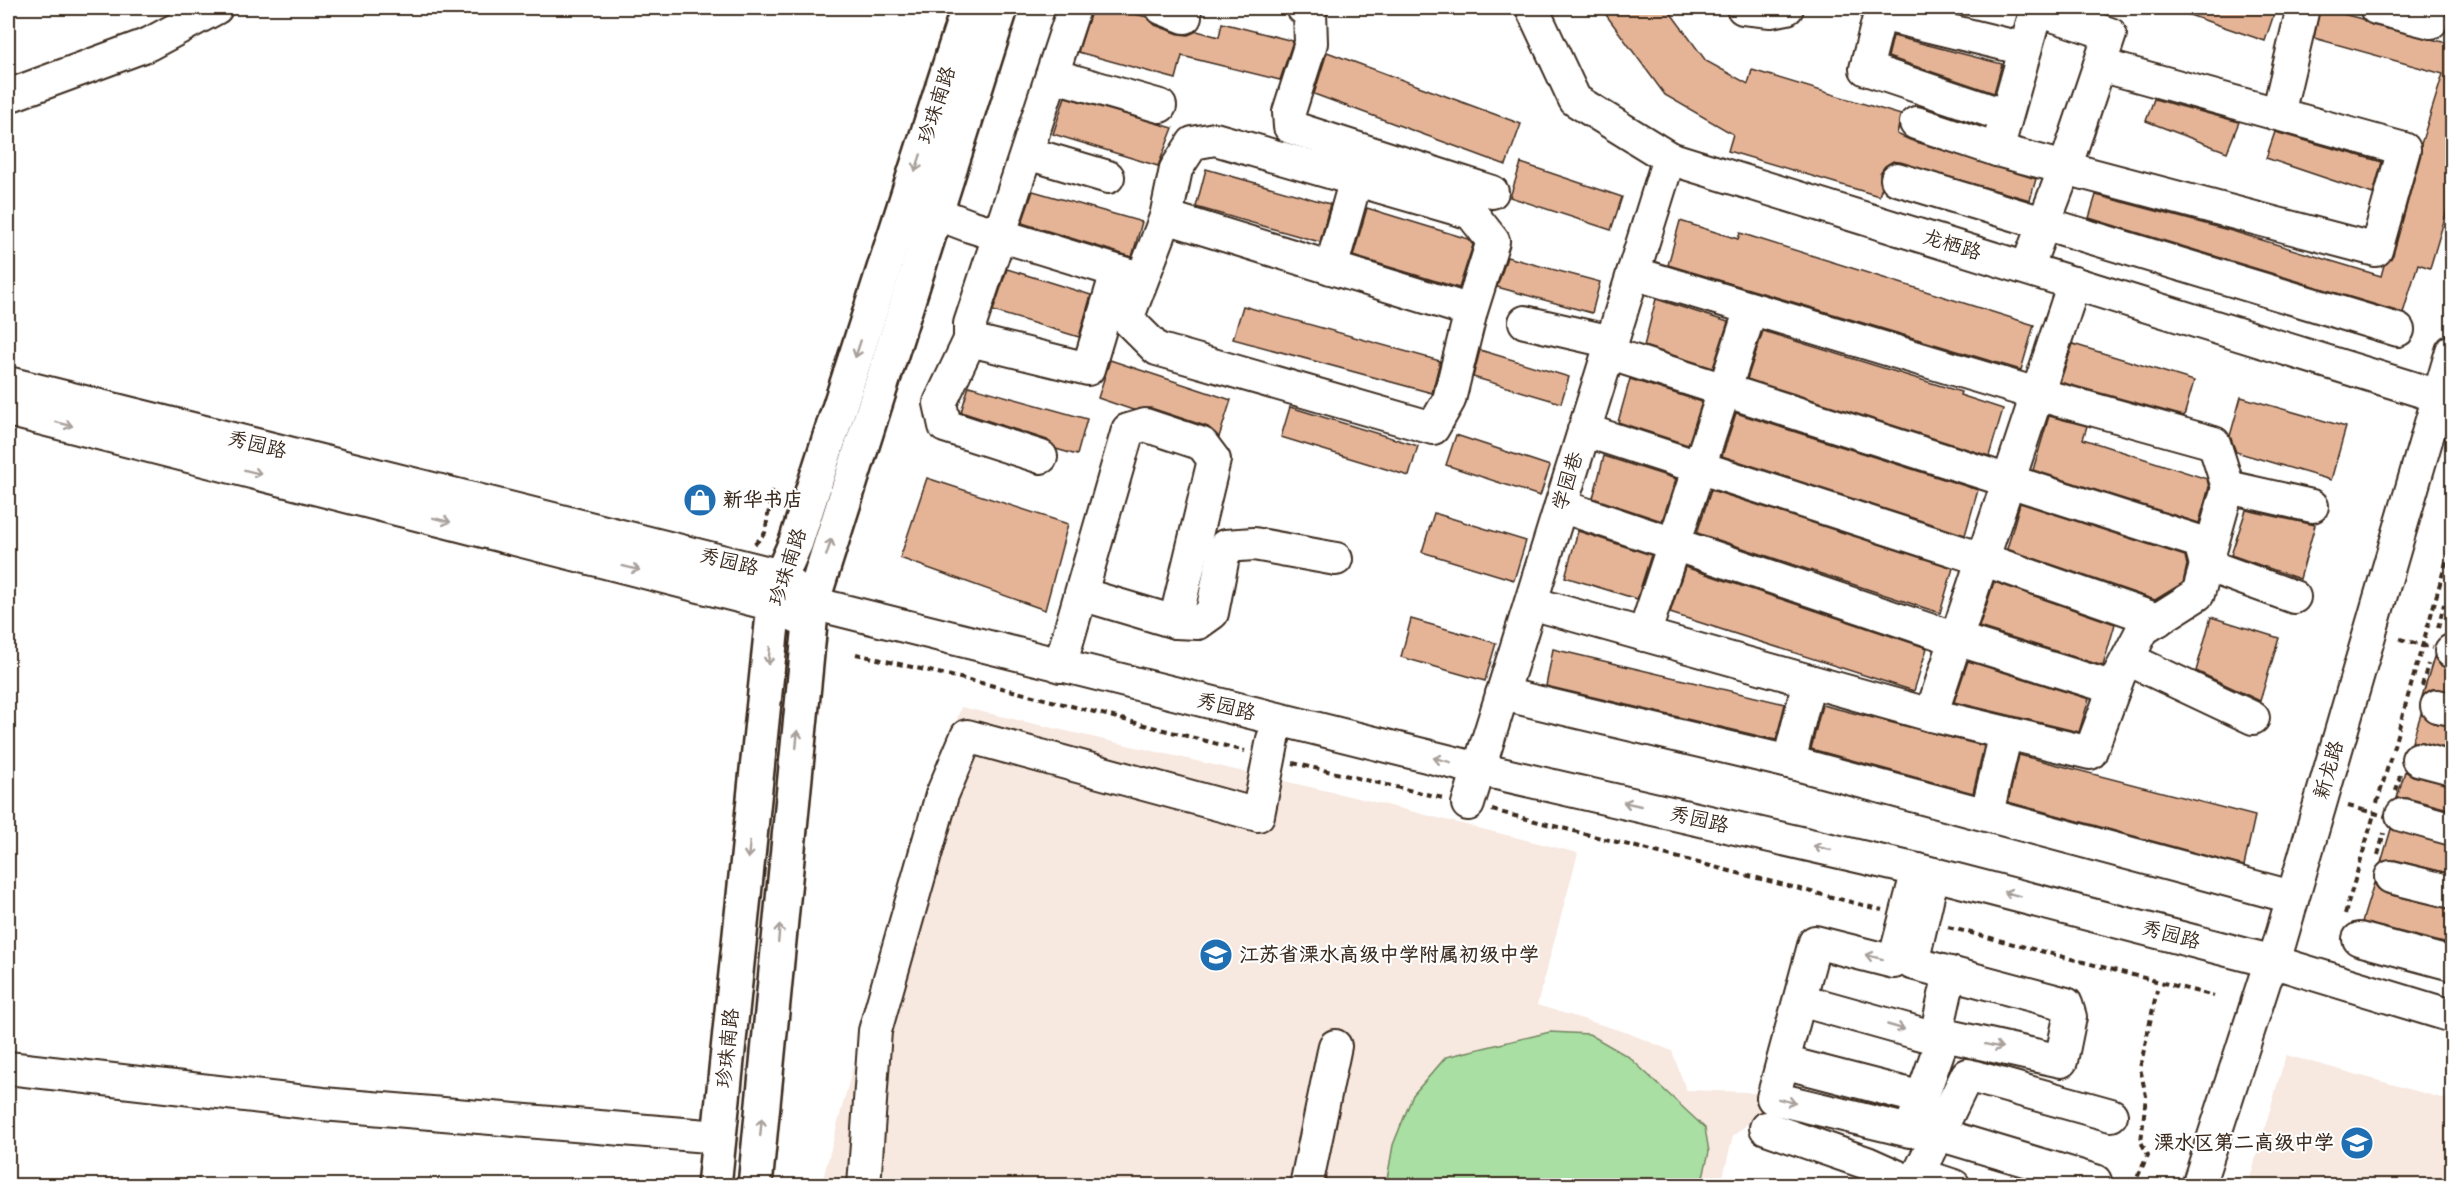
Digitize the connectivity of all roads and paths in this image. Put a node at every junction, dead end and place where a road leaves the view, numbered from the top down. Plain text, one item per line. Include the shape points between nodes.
1 (216, 8) edge
2 (968, 8) edge
3 (1001, 8) edge
4 (1074, 8) edge
5 (1303, 8) edge
6 (1532, 8) edge
7 (1743, 8) edge
8 (1787, 8) edge
9 (2303, 8) edge
10 (2376, 8) edge
11 (2082, 16) edge
12 (2431, 22) dead end
13 (2025, 50) junction
14 (2100, 65) junction
15 (1052, 75) junction
16 (8, 96) edge
17 (1160, 106) dead end
18 (2278, 114) junction
19 (2006, 116) junction
20 (1916, 123) dead end
21 (1996, 150) junction
22 (1027, 153) junction
23 (1669, 158) junction
24 (2065, 168) junction
25 (1108, 177) dead end
26 (1897, 179) dead end
27 (1356, 180) junction
28 (1492, 192) dead end
29 (906, 202) junction
30 (936, 213) junction
31 (1166, 217) junction
32 (2043, 223) junction
33 (1000, 236) junction
34 (1331, 268) junction
35 (2027, 268) junction
36 (1633, 273) junction
37 (1130, 276) junction
38 (2074, 283) junction
39 (1751, 309) junction
40 (1471, 311) junction
41 (1525, 322) dead end
42 (2398, 330) dead end
43 (970, 340) junction
44 (1610, 348) junction
45 (2452, 351) edge
46 (8, 383) edge
47 (1725, 389) junction
48 (2037, 394) junction
49 (2438, 396) junction
50 (8, 410) edge
51 (1584, 430) junction
52 (1041, 457) dead end
53 (1700, 468) junction
54 (2008, 481) junction
55 (2228, 487) junction
56 (1561, 506) junction
57 (2312, 506) dead end
58 (2452, 541) edge
59 (1672, 544) junction
60 (1336, 559) dead end
61 (1982, 559) junction
62 (2206, 565) junction
63 (778, 590) junction
64 (1082, 594) junction
65 (2294, 597) dead end
66 (1530, 603) junction
67 (810, 612) junction
68 (2158, 620) junction
69 (1175, 622) junction
70 (1644, 635) junction
71 (1956, 639) junction
72 (2400, 639) dead end
73 (2445, 650) edge
74 (856, 654) dead end
75 (2128, 658) junction
76 (1060, 666) junction
77 (1809, 681) junction
78 (2114, 688) junction
79 (1502, 694) junction
80 (1931, 715) junction
81 (2253, 718) dead end
82 (2006, 733) junction
83 (1271, 748) junction
84 (2418, 759) dead end
85 (1789, 762) junction
86 (2452, 768) edge
87 (1473, 788) junction
88 (2348, 806) dead end
89 (1988, 813) junction
90 (2393, 816) joint
91 (2452, 829) edge
92 (2391, 877) dead end
93 (2452, 892) edge
94 (2292, 897) junction
95 (1918, 903) junction
96 (2352, 926) joint
97 (2452, 964) edge
98 (2269, 970) junction
99 (1950, 973) junction
100 (2157, 990) dead end
101 (2214, 996) dead end
102 (1800, 1000) junction
103 (2452, 1016) edge
104 (2452, 1036) edge
105 (1943, 1038) junction
106 (1335, 1047) dead end
107 (8, 1068) edge
108 (2111, 1115) dead end
109 (1766, 1128) dead end
110 (1938, 1134) junction
111 (719, 1137) junction
112 (1915, 1181) edge
113 (2095, 1181) dead end
114 (714, 1185) edge
115 (755, 1185) edge
116 (864, 1185) edge
117 (1306, 1185) edge
118 (1954, 1185) edge
119 (2133, 1185) edge
120 (2198, 1185) edge

1 - 16 street via 149,44
2 -> 29 main road, 珍珠南路
3 - 30 main road, 珍珠南路
4 - 15 street
5 - 28 street via 1310,11 1311,44 1289,112 1290,127
6 - 23 street, 龙栖路 via 1575,100
7 - 8 street
9 - 18 street
10 - 12 street
11 - 13 street via 2043,12 2033,22
11 - 14 street via 2110,34
13 - 19 street
13 - 19 street via 1880,14 1866,69
14 - 18 street
14 - 24 street
15 - 17 street
15 - 22 street
18 - 24 street via 2404,149 2376,250
19 - 21 street
20 - 21 street
21 - 24 street
22 - 25 street
22 - 33 street
23 - 35 street, 龙栖路
23 - 36 street, 学园巷
24 - 32 street
26 - 32 street
27 - 31 street via 1215,139 1194,143 1176,169
27 - 34 street
27 - 40 street via 1471,213 1493,241
29 - 30 street
29 -> 63 main road, 珍珠南路
30 - 33 street
67 -> 30 main road, 珍珠南路
31 - 34 street
31 - 37 street
32 - 35 street
32 - 42 street
33 - 37 street
33 - 43 street via 970,324
34 - 40 street
35 - 38 street, 龙栖路
36 - 39 street
36 - 44 street, 学园巷
37 - 40 street via 1127,319 1157,349 1433,428 1449,400
37 - 43 street via 1088,369
38 - 48 street
38 - 49 street, 龙栖路
39 - 47 street
39 - 48 street
41 - 44 street
43 - 52 street via 940,403 945,426
44 - 47 street
44 - 51 street, 学园巷
45 - 49 street, 新龙路
46 - 63 street, 秀园路
47 - 53 street
47 - 54 street
48 - 54 street
48 - 55 street via 2214,443
49 - 94 street, 新龙路
50 -> 63 street, 秀园路
51 - 53 street
51 - 56 street, 学园巷
53 - 59 street
53 - 61 street
54 - 61 street
54 - 62 street via 2200,542
55 - 57 street
55 - 62 street
56 - 59 street
56 - 66 street, 学园巷
58 - 96 path
59 - 70 street
59 - 71 street
60 - 69 street via 1254,544 1225,546 1212,613 1198,623
61 - 68 street
61 - 71 street
62 - 65 street
62 - 68 street via 2198,594
63 - 67 street, 秀园路
63 -> 111 main road, 珍珠南路
64 - 69 street
64 - 69 street via 1128,430 1145,425 1202,444 1214,460
64 - 76 street
66 - 70 street
66 - 79 street, 学园巷
67 - 76 street, 秀园路
67 - 83 street, 秀园路
115 -> 67 main road, 珍珠南路
68 - 75 street via 2143,629
70 - 77 street
71 - 78 street
71 - 80 street
72 - 73 path, bridge
74 - 83 path
75 - 78 street
75 - 81 street
87 -> 76 street, 秀园路
77 - 80 street
77 - 85 street
78 - 82 street via 2090,753
79 - 85 street
79 - 87 street, 学园巷
80 - 82 street
82 - 89 street
83 - 87 street, 秀园路
83 - 87 path
83 - 116 street via 1258,815 966,736 942,795 874,1031
84 - 86 street
85 - 89 street
87 - 95 street, 秀园路
87 - 95 path
88 - 90 path, bridge
89 - 94 street
90 - 91 street
92 - 93 street
94 - 98 street, 新龙路
95 - 98 street, 秀园路
95 - 99 street via 1912,963
95 - 101 path
95 -> 102 street via 1894,962 1815,942
96 - 97 street
98 - 103 street, 秀园路
98 - 104 street, 秀园路
98 - 120 street, 新龙路
99 - 105 street via 1938,1027
105 -> 99 street via 2061,1061 2070,1017 2066,1004
100 - 119 path via 2140,1068 2146,1096 2141,1142 2148,1155
102 -> 105 street
102 -> 105 street via 1773,1098 1910,1131
106 - 117 street
107 - 111 street via 323,1104
108 - 110 street via 1967,1076
109 - 112 street
110 - 112 street
110 - 113 street
111 - 114 main road, 珍珠南路
112 - 118 street

